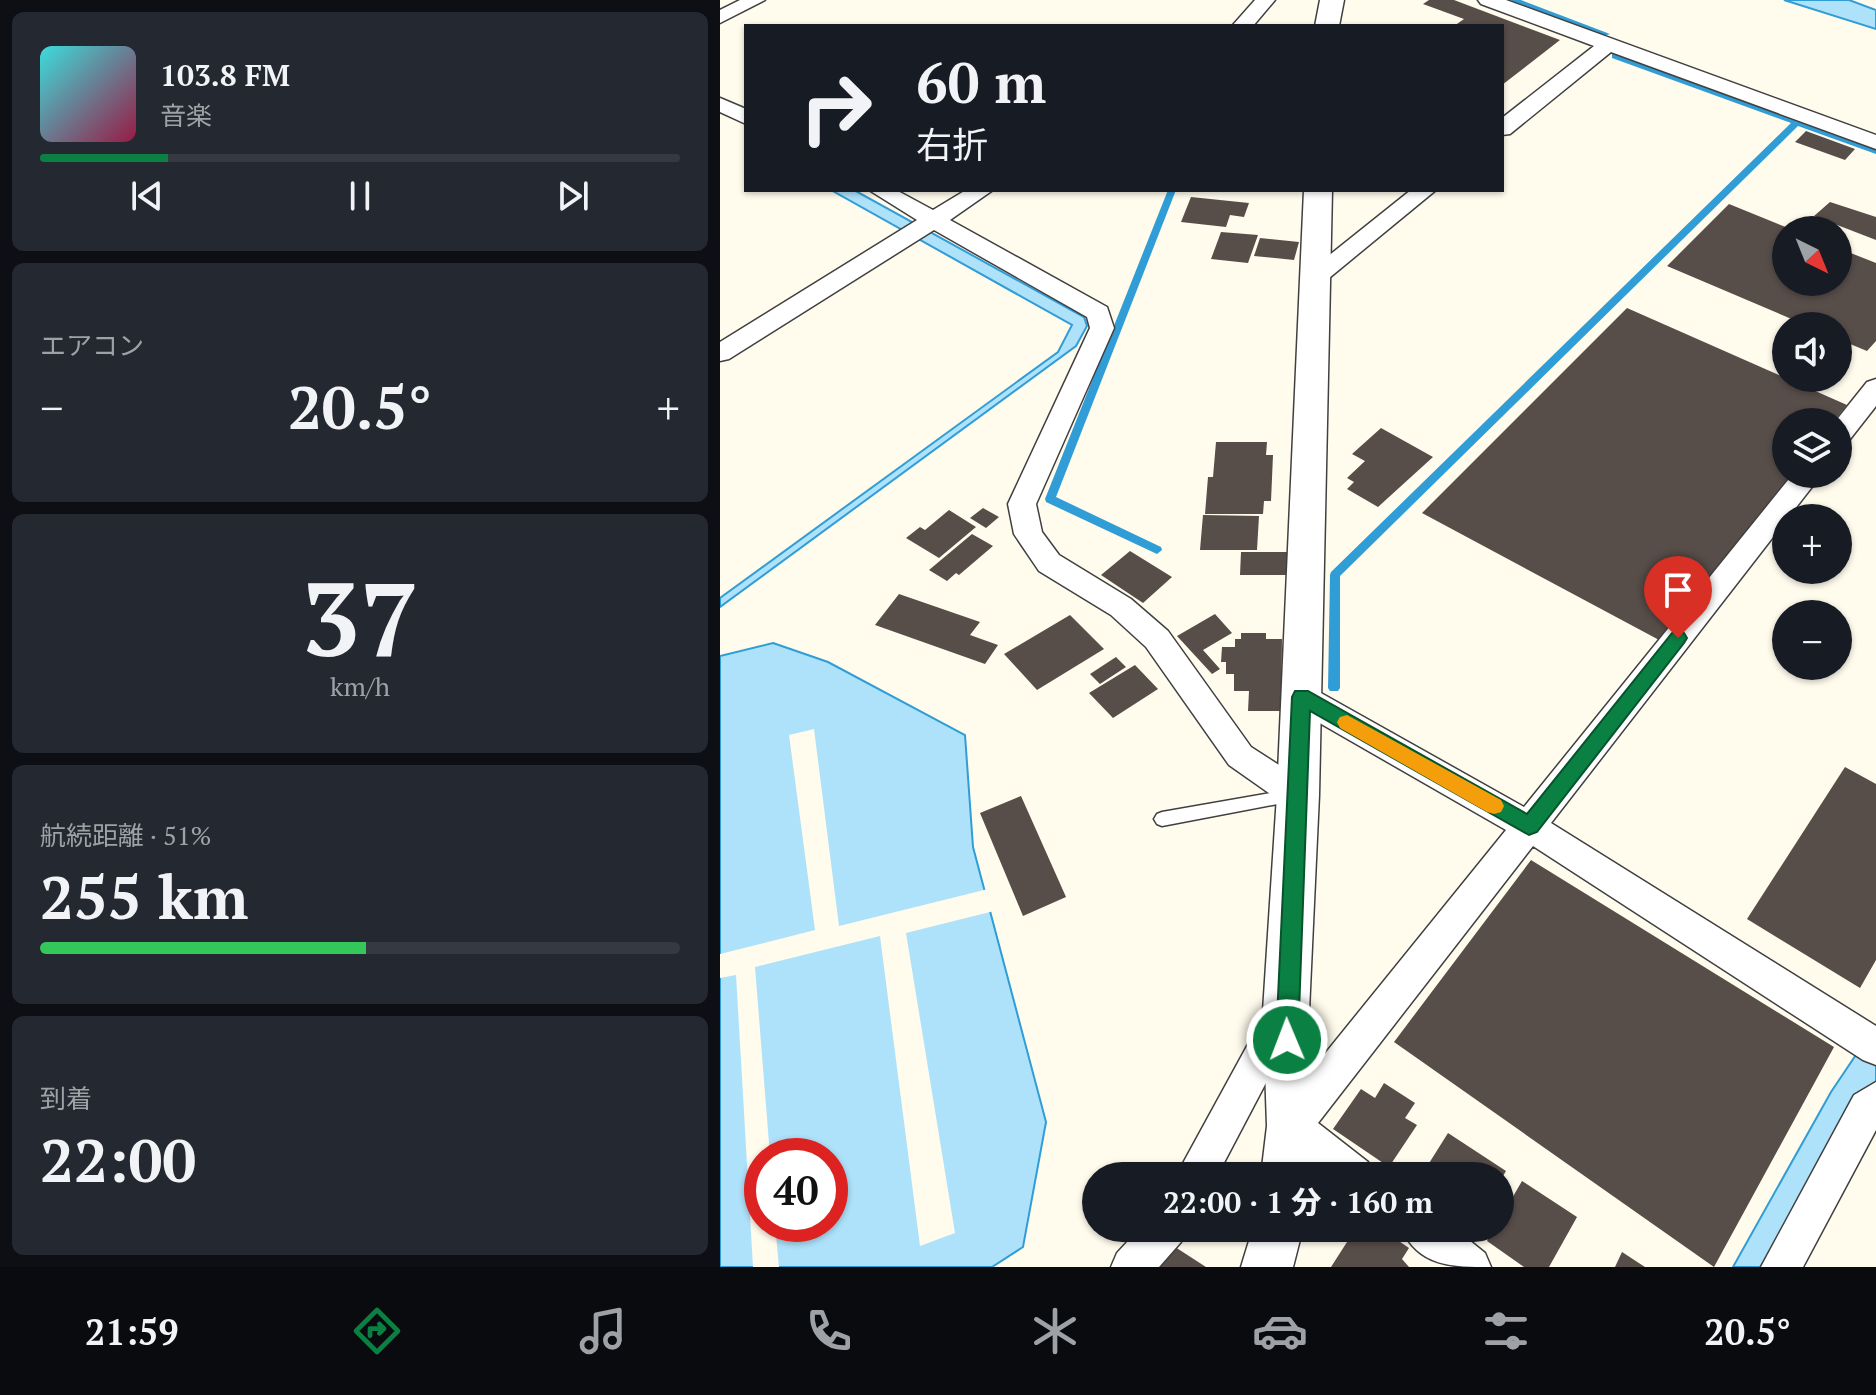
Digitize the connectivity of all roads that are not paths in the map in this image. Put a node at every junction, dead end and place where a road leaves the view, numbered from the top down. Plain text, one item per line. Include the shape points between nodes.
1 (755, 0) edge
2 (1265, 0) edge
3 (1332, 0) edge
4 (1488, 0) edge
5 (720, 17) edge
6 (1244, 24) edge
7 (1327, 24) edge
8 (1609, 44) junction
9 (720, 104) edge
10 (744, 117) edge
11 (1504, 127) edge
12 (1876, 142) edge
13 (882, 192) edge
14 (979, 192) edge
15 (1318, 192) edge
16 (1422, 192) edge
17 (923, 227) junction
18 (1315, 278) junction
19 (720, 353) edge
20 (1876, 388) edge
21 (1852, 418) edge
22 (1797, 488) edge
23 (1301, 697) junction
24 (1298, 795) junction
25 (1162, 819) dead end
26 (1529, 826) junction
27 (1286, 1011) junction
28 (1869, 1042) edge
29 (1876, 1101) edge
30 (1291, 1126) junction
31 (1204, 1162) edge
32 (1287, 1162) edge
33 (1336, 1162) edge
34 (1154, 1242) edge
35 (1274, 1242) edge
36 (1439, 1242) edge
37 (1131, 1267) edge
38 (1267, 1267) edge
39 (1471, 1267) edge
40 (1781, 1267) edge

1 - 5 street
2 - 6 street
3 - 7 street
4 - 8 street
8 - 11 street
8 - 12 street
9 - 10 street
13 - 17 street
14 - 17 street
15 - 18 street
16 - 18 street
17 - 19 street
17 - 24 street via 1098,313 1102,328 1022,504 1028,534 1049,563 1121,607 1157,639 1240,756
18 - 23 street
20 - 21 street
22 - 26 street
23 - 24 street
23 - 26 street
24 - 25 lane
24 - 27 street
26 - 28 street
26 - 30 street
27 - 30 street
27 - 31 street
29 - 40 street via 1867,1108
30 - 32 street
30 - 33 street
34 - 37 street
35 - 38 street
36 - 39 street

